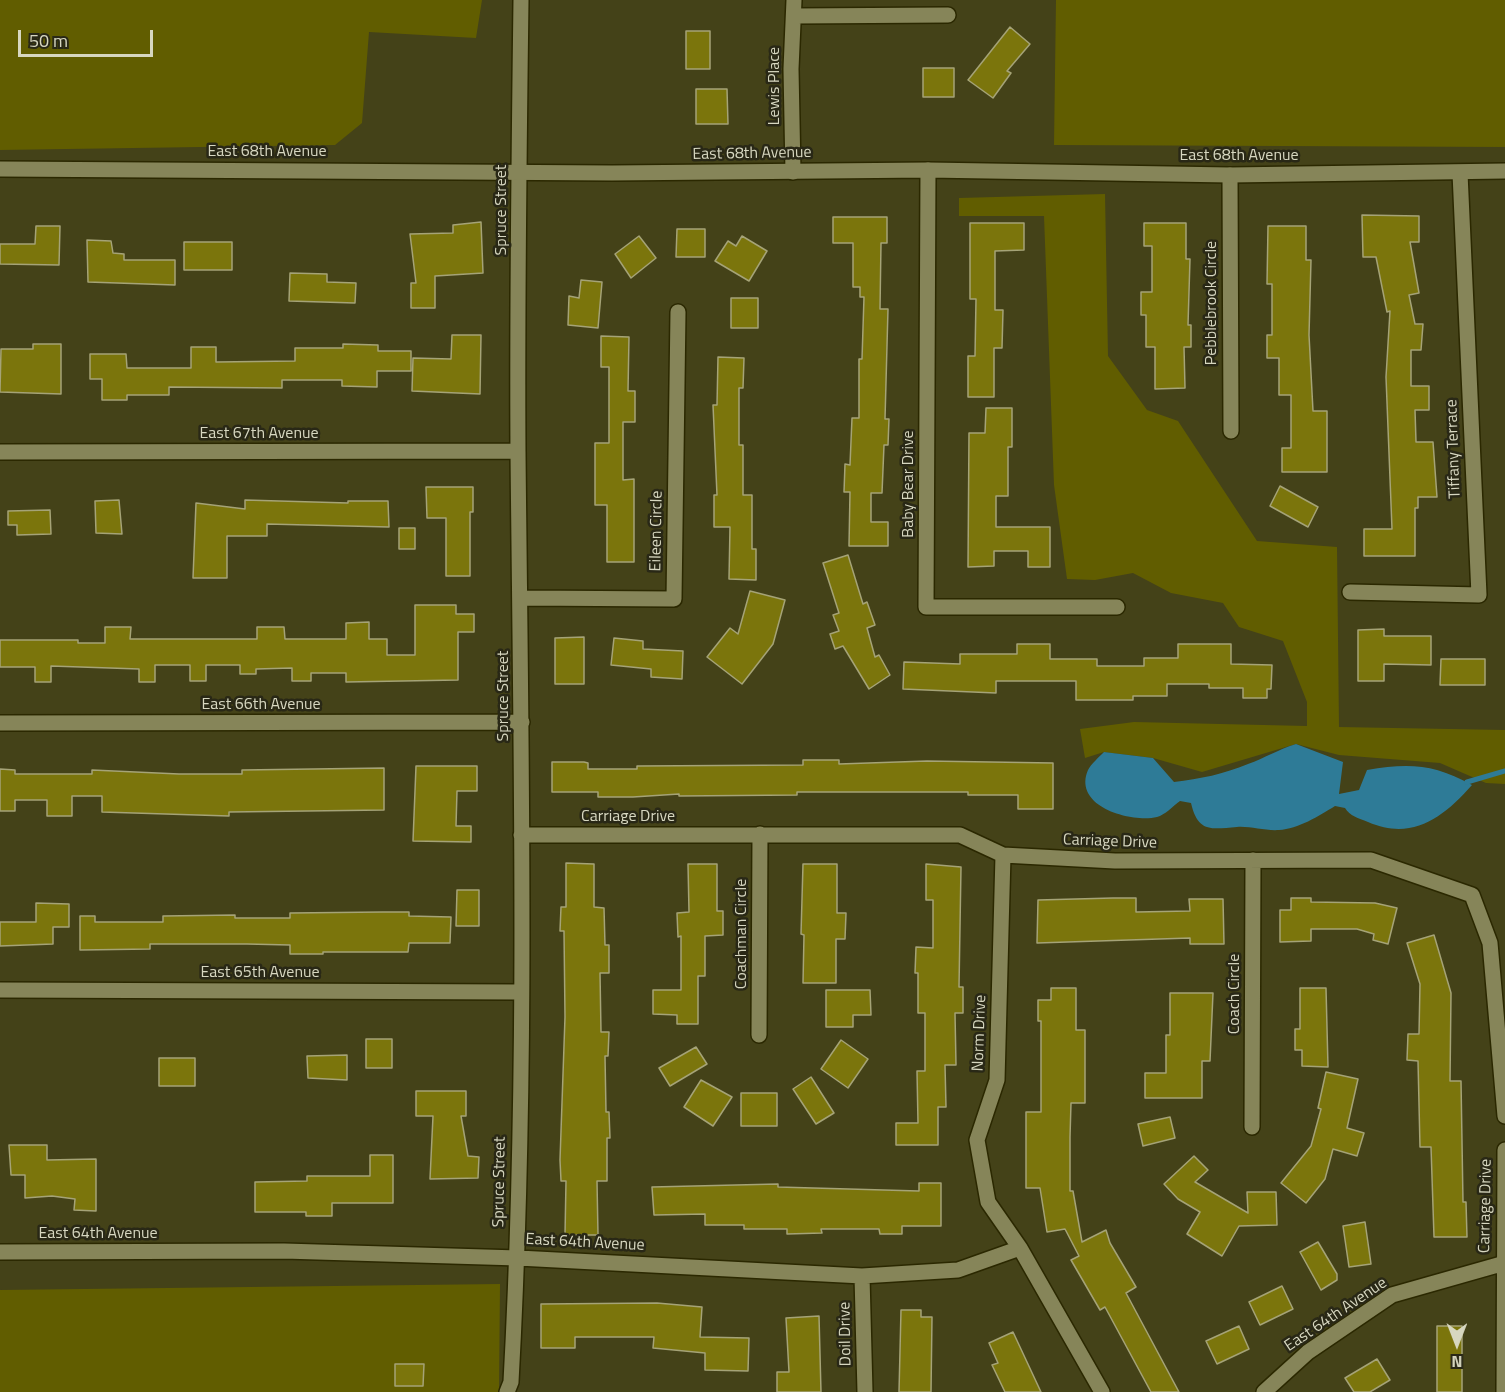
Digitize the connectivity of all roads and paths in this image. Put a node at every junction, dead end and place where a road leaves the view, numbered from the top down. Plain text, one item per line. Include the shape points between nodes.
1 (521, 0) edge
2 (794, 0) edge
3 (948, 15) dead end
4 (794, 16) junction
5 (0, 169) edge
6 (928, 170) junction
7 (520, 171) junction
8 (1505, 171) edge
9 (793, 172) junction
10 (1460, 173) junction
11 (1230, 175) junction
12 (678, 312) dead end
13 (1231, 431) dead end
14 (518, 451) junction
15 (0, 452) edge
16 (1350, 592) dead end
17 (522, 598) junction
18 (1117, 607) dead end
19 (522, 722) junction
20 (0, 723) edge
21 (760, 834) junction
22 (521, 836) junction
23 (1003, 855) junction
24 (1253, 861) junction
25 (0, 990) edge
26 (520, 992) junction
27 (759, 1035) dead end
28 (1505, 1116) edge
29 (1252, 1127) dead end
30 (1505, 1150) edge
31 (1020, 1248) junction
32 (0, 1252) edge
33 (518, 1258) junction
34 (1504, 1263) edge
35 (862, 1276) junction
36 (507, 1392) edge
37 (865, 1392) edge
38 (1102, 1392) edge
39 (1264, 1392) edge
40 (1504, 1392) edge

1 - 7 street, Spruce Street
2 - 4 street, Lewis Place
3 - 4 street
4 - 9 street, Lewis Place
5 - 7 street, East 68th Avenue
6 - 9 street, East 68th Avenue
6 - 11 street, East 68th Avenue
6 - 18 street, Baby Bear Drive via 926,607
7 - 9 street, East 68th Avenue
7 - 14 street, Spruce Street
8 - 10 street, East 68th Avenue
10 - 11 street, East 68th Avenue
10 - 16 street, Tiffany Terrace via 1479,595
11 - 13 street, Pebblebrook Circle
12 - 17 street, Eileen Circle via 674,599
14 - 15 street, East 67th Avenue
14 - 17 street, Spruce Street
17 - 19 street, Spruce Street
19 - 20 street, East 66th Avenue
19 - 22 street, Spruce Street
21 - 22 street, Carriage Drive
21 - 23 street, Carriage Drive via 960,836
21 - 27 street, Coachman Circle
22 - 26 street, Spruce Street
23 - 24 street, Carriage Drive via 1115,861
23 - 31 street, Norm Drive via 997,1080 977,1140 988,1202
24 - 28 street, Carriage Drive via 1371,861 1472,895 1490,943
24 - 29 street, Coach Circle
25 - 26 street, East 65th Avenue
26 - 33 street, Spruce Street
30 - 34 street, Carriage Drive
31 - 35 street, East 64th Avenue via 958,1270
31 - 38 street, Norm Drive
32 - 33 street, East 64th Avenue via 284,1251
33 - 35 street, East 64th Avenue
33 - 36 street, Spruce Street via 511,1382
34 - 39 street, East 64th Avenue via 1392,1295 1308,1352
34 - 40 street, Carriage Drive
35 - 37 street, Doil Drive

